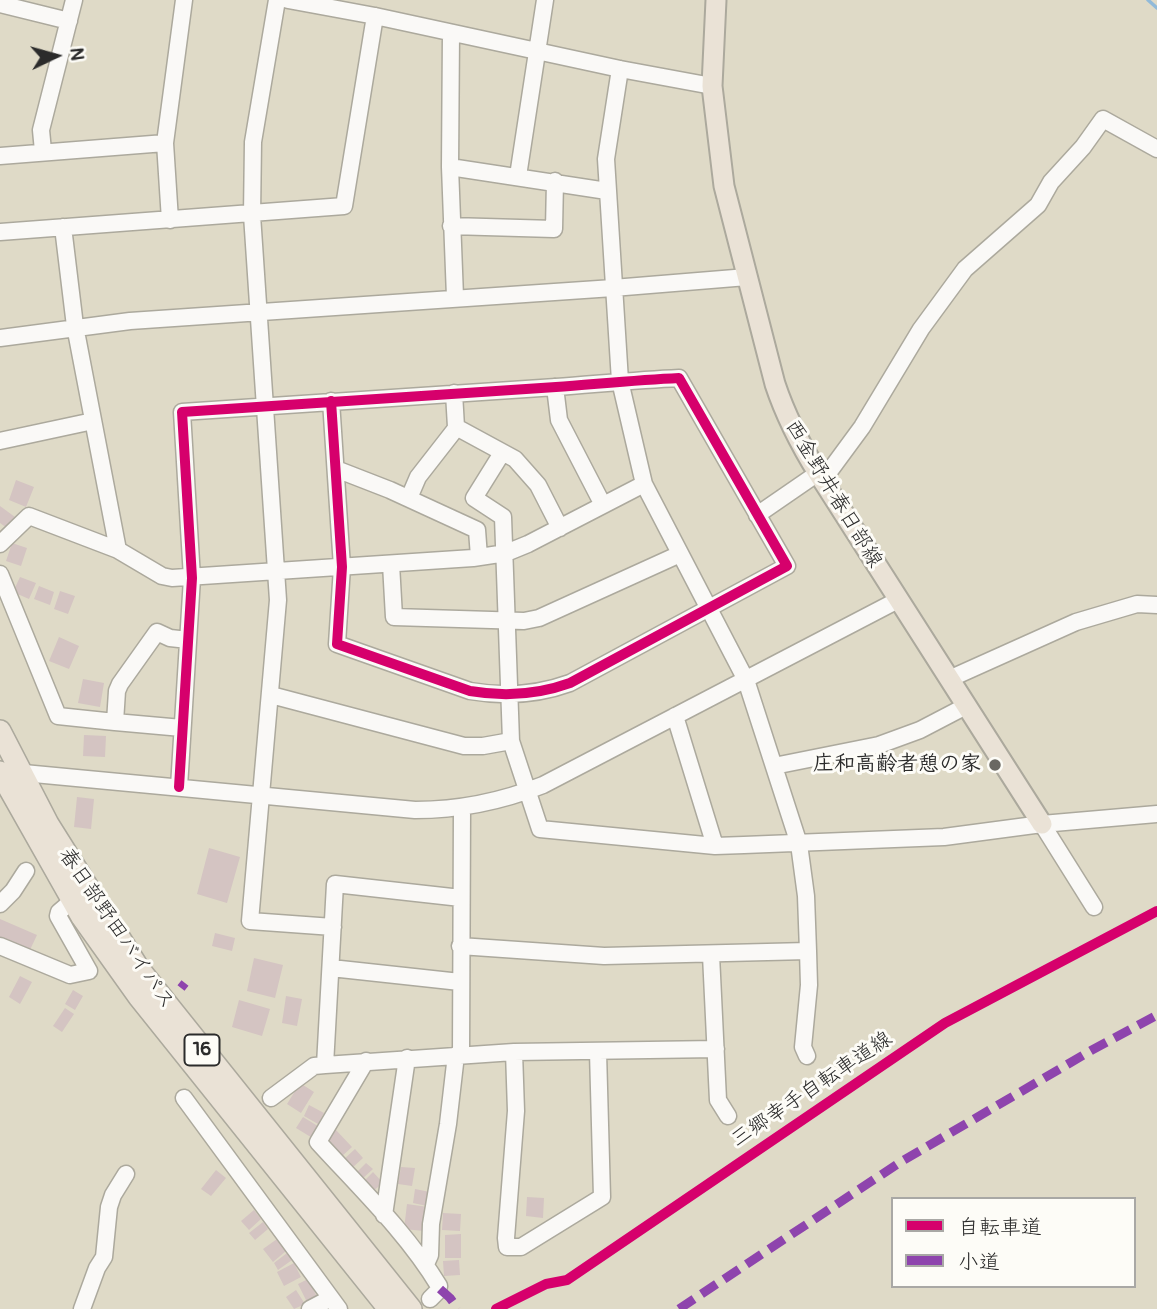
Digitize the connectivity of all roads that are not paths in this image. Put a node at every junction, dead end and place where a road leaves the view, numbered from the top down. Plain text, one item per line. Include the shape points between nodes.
1 (74, 0) edge
2 (184, 0) edge
3 (277, 0) edge
4 (288, 0) edge
5 (545, 0) edge
6 (716, 0) edge
7 (0, 4) edge
8 (375, 16) junction
9 (69, 21) junction
10 (451, 33) junction
11 (536, 50) junction
12 (620, 69) junction
13 (712, 86) junction
14 (165, 143) junction
15 (1157, 149) edge
16 (43, 151) junction
17 (0, 156) edge
18 (450, 167) junction
19 (518, 176) junction
20 (555, 181) junction
21 (607, 191) junction
22 (252, 215) junction
23 (170, 220) junction
24 (451, 226) junction
25 (63, 227) junction
26 (0, 232) edge
27 (747, 276) junction
28 (613, 288) junction
29 (455, 297) junction
30 (258, 311) junction
31 (75, 326) junction
32 (0, 338) edge
33 (620, 381) junction
34 (555, 387) junction
35 (454, 393) junction
36 (331, 401) junction
37 (265, 406) junction
38 (93, 421) junction
39 (457, 427) junction
40 (0, 441) edge
41 (502, 453) junction
42 (336, 469) junction
43 (821, 477) junction
44 (644, 484) junction
45 (409, 498) junction
46 (603, 505) junction
47 (757, 514) junction
48 (560, 528) junction
49 (0, 544) edge
50 (118, 550) junction
51 (506, 553) junction
52 (680, 554) junction
53 (479, 557) junction
54 (391, 564) junction
55 (342, 567) junction
56 (277, 571) junction
57 (0, 574) edge
58 (192, 578) junction
59 (898, 600) junction
60 (1157, 605) edge
61 (709, 607) junction
62 (507, 622) junction
63 (188, 640) junction
64 (949, 679) junction
65 (746, 680) junction
66 (271, 695) junction
67 (509, 695) junction
68 (966, 706) junction
69 (675, 716) junction
70 (116, 722) junction
71 (182, 728) junction
72 (0, 731) edge
73 (511, 741) junction
74 (774, 766) junction
75 (7, 772) edge
76 (178, 787) junction
77 (527, 792) junction
78 (262, 796) junction
79 (462, 808) junction
80 (1157, 814) edge
81 (1042, 824) junction
82 (799, 844) junction
83 (715, 846) junction
84 (26, 872) dead end
85 (461, 898) junction
86 (72, 901) junction
87 (0, 904) edge
88 (1094, 907) dead end
89 (333, 927) junction
90 (0, 946) edge
91 (460, 946) junction
92 (808, 951) junction
93 (711, 955) junction
94 (331, 968) junction
95 (460, 982) junction
96 (716, 1049) junction
97 (514, 1052) junction
98 (598, 1052) junction
99 (458, 1055) junction
100 (807, 1056) dead end
101 (407, 1058) junction
102 (366, 1061) junction
103 (325, 1065) junction
104 (184, 1098) dead end
105 (271, 1098) dead end
106 (728, 1116) dead end
107 (126, 1174) dead end
108 (384, 1215) junction
109 (426, 1264) junction
110 (335, 1303) edge
111 (420, 1304) edge
112 (82, 1309) edge
113 (310, 1309) edge
114 (389, 1309) edge

1 - 9 street
2 - 14 street
3 - 22 street via 253,142
4 - 8 street
5 - 11 street
6 - 13 main road, 西金野井春日部線
7 - 9 street
8 - 10 street
8 - 22 street via 344,206
9 - 16 street via 41,130
10 - 11 street
10 - 18 street
11 - 12 street
11 - 19 street
12 - 13 street
12 - 21 street via 606,159
13 - 27 main road, 西金野井春日部線 via 724,186
14 - 16 street
14 - 23 street
15 - 43 street via 1103,119 1038,205 965,269 921,329 862,427
16 - 17 street
18 - 19 street
18 - 24 street
19 - 20 street
20 - 21 street
20 - 24 street via 554,229
21 - 28 street
22 - 23 street
22 - 30 street
23 - 25 street
24 - 29 street
25 - 26 street
25 - 31 street
27 - 28 street
27 - 43 main road, 西金野井春日部線 via 784,411
28 - 29 street
28 - 33 street
29 - 30 street
30 - 31 street
30 - 37 street
31 - 32 street
31 - 38 street
33 - 34 street
33 - 44 street
33 - 47 street via 679,378
34 - 35 street
34 - 46 street via 559,420
35 - 36 street
35 - 39 street
36 - 37 street
36 - 42 street
37 - 56 street
37 - 58 street via 181,412
38 - 40 street
38 - 50 street
39 - 41 street
39 - 45 street via 418,477
41 - 48 street via 515,459 538,485
41 - 51 street via 474,498 503,517
42 - 45 street
42 - 55 street
43 - 47 street
43 - 59 main road, 西金野井春日部線
44 - 46 street
44 - 52 street
45 - 53 street via 477,530
46 - 48 street
47 - 61 street via 787,566
48 - 51 street
49 - 50 street via 29,516
50 - 58 street via 162,576
51 - 53 street
51 - 62 street
52 - 61 street
52 - 62 street via 539,618
53 - 54 street
54 - 55 street
54 - 62 street via 394,617
55 - 56 street
55 - 67 street via 337,644 470,691
56 - 58 street
56 - 66 street
57 - 70 street via 58,716
58 - 63 street
59 - 64 main road, 西金野井春日部線
59 - 65 street
60 - 64 street via 1137,604 1076,622
61 - 65 street
61 - 67 street via 570,683
62 - 67 street
63 - 70 street via 156,632 120,684
63 - 71 street
64 - 68 main road, 西金野井春日部線
65 - 69 street
65 - 74 street
66 - 73 street via 464,746
66 - 78 street
67 - 73 street
68 - 74 street via 880,745
68 - 81 main road, 西金野井春日部線
69 - 77 street
69 - 83 street
70 - 71 street
71 - 76 street
72 - 75 highway, 春日部野田バイパス / 16
73 - 77 street
74 - 82 street
75 - 76 street
75 - 86 highway, 春日部野田バイパス / 16
75 - 111 highway, 春日部野田バイパス / 16 via 121,930 167,1006
76 - 78 street
77 - 79 street
77 - 83 street via 540,829
78 - 79 street via 415,810
78 - 89 street via 250,921
79 - 85 street
80 - 81 street
81 - 82 street via 944,837
81 - 88 street
82 - 83 street
82 - 92 street
84 - 87 street
85 - 89 street via 335,884
85 - 91 street
86 - 90 street via 58,916 89,971 70,975
86 - 114 highway, 春日部野田バイパス / 16 via 139,997
89 - 94 street
91 - 93 street via 604,956
91 - 95 street
92 - 93 street
92 - 100 street via 803,1047
93 - 96 street
94 - 95 street
94 - 103 street
95 - 99 street
96 - 98 street
96 - 106 street via 718,1100
97 - 98 street
97 - 98 street via 516,1111 506,1238 507,1247 514,1249 603,1197
97 - 99 street
99 - 101 street
99 - 109 street
101 - 102 street
101 - 108 street
102 - 103 street
102 - 108 street via 318,1142
103 - 105 street via 314,1066
104 - 110 street
107 - 112 street via 109,1207 104,1257
108 - 109 street
109 - 111 street via 439,1286
110 - 113 street

